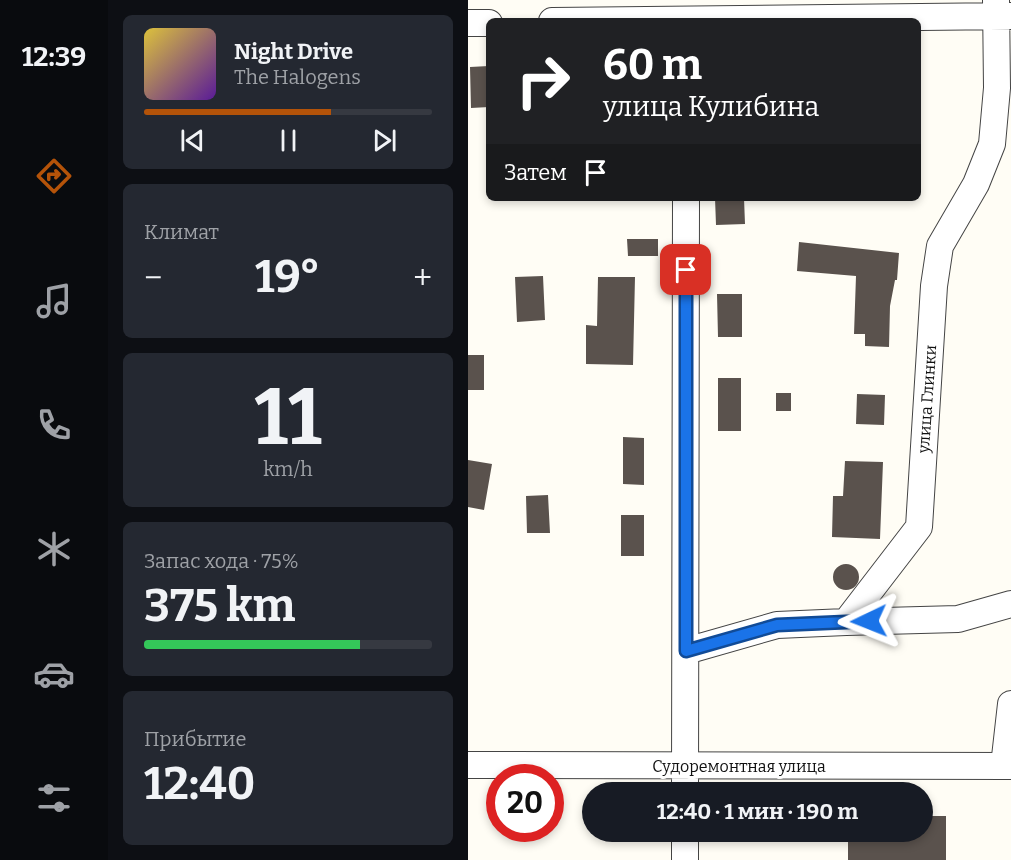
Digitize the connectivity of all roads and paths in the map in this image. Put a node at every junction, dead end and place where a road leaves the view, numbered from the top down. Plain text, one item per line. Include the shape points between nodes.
1 (646, 9) edge
2 (1001, 11) edge
3 (576, 18) edge
4 (679, 18) edge
5 (756, 18) edge
6 (468, 23) edge
7 (486, 23) edge
8 (686, 201) edge
9 (1011, 604) edge
10 (846, 622) junction
11 (686, 651) junction
12 (1011, 704) edge
13 (468, 765) edge
14 (685, 766) junction
15 (1008, 766) edge
16 (685, 782) edge
17 (685, 842) edge
18 (685, 860) edge

1 - 3 street
1 - 4 street
2 - 5 street
2 - 10 street, улица Глинки via 992,144 976,184 940,246 934,286 919,527
6 - 7 street
8 - 11 street
9 - 10 street via 958,619
10 - 11 street via 777,625
11 - 14 street
12 - 15 street
13 - 14 street, Судоремонтная улица
14 - 15 street, Судоремонтная улица
14 - 16 street
17 - 18 street

